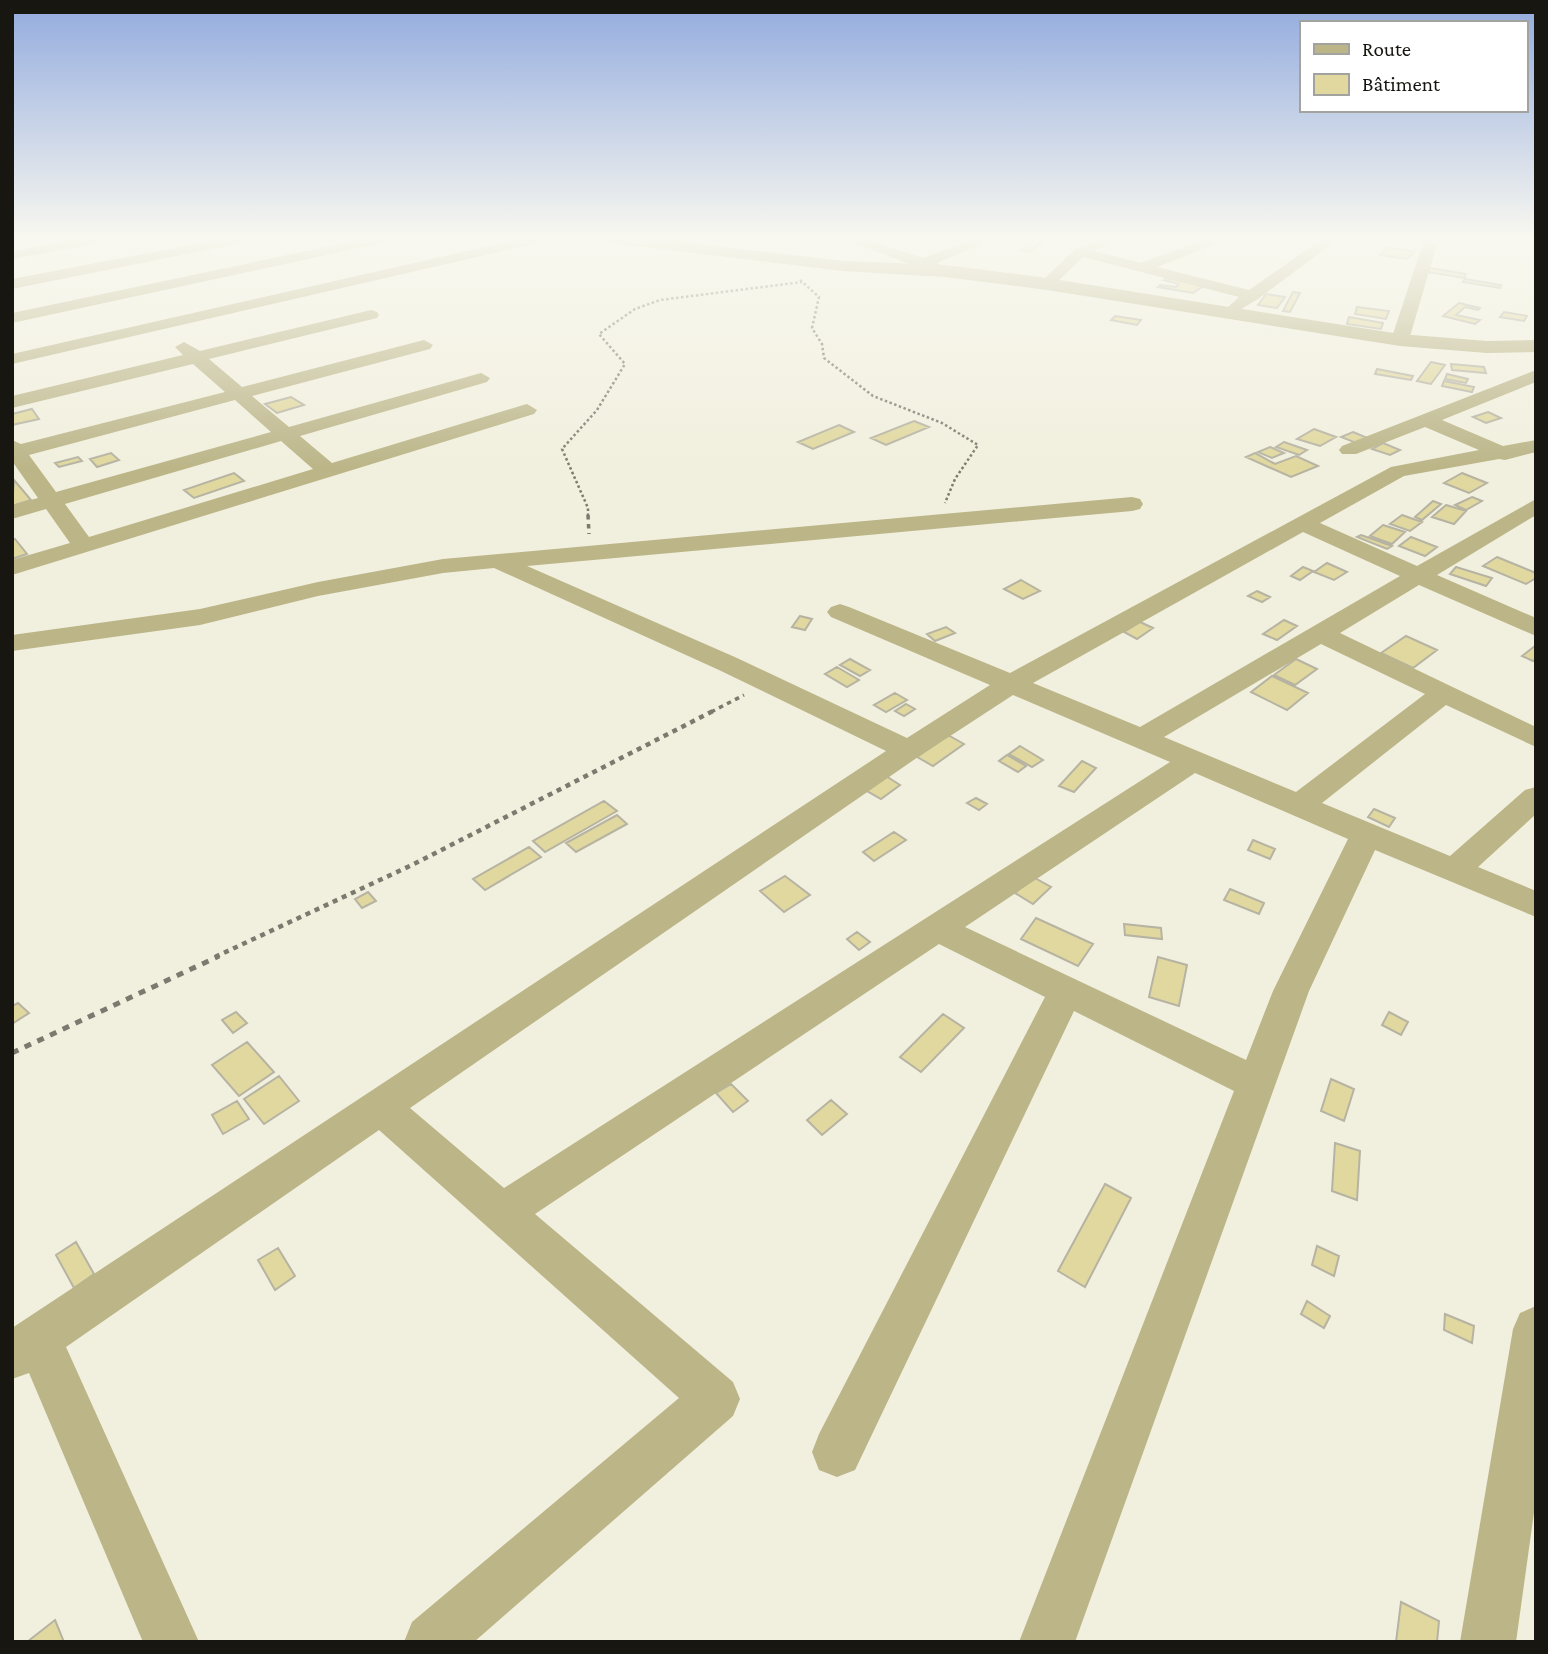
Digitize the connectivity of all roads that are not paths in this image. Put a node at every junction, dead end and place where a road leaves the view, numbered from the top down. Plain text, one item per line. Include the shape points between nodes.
1 (30, 314) edge
2 (207, 314) edge
3 (1236, 314) edge
4 (1408, 314) edge
5 (371, 315) dead end
6 (12, 318) edge
7 (159, 325) junction
8 (1400, 340) junction
9 (424, 345) dead end
10 (1536, 346) edge
11 (197, 358) junction
12 (12, 359) edge
13 (1536, 375) edge
14 (481, 379) dead end
15 (238, 394) junction
16 (12, 402) edge
17 (527, 410) dead end
18 (1426, 420) junction
19 (285, 434) junction
20 (1536, 446) edge
21 (14, 450) edge
22 (1349, 450) dead end
23 (1502, 453) junction
24 (1536, 462) edge
25 (328, 471) junction
26 (51, 500) junction
27 (1132, 504) dead end
28 (1536, 506) edge
29 (12, 512) edge
30 (1303, 524) junction
31 (84, 546) junction
32 (497, 561) junction
33 (12, 568) edge
34 (1418, 575) junction
35 (840, 612) dead end
36 (1532, 621) edge
37 (1320, 633) junction
38 (12, 643) edge
39 (1013, 683) junction
40 (1444, 693) junction
41 (1142, 738) junction
42 (1536, 738) edge
43 (908, 750) junction
44 (1194, 760) junction
45 (1536, 797) edge
46 (1299, 805) junction
47 (1367, 833) junction
48 (1454, 870) junction
49 (1536, 905) edge
50 (937, 928) junction
51 (1066, 990) junction
52 (1256, 1083) junction
53 (380, 1107) junction
54 (501, 1213) junction
55 (1536, 1329) edge
56 (25, 1348) edge
57 (1531, 1394) edge
58 (837, 1452) dead end
59 (171, 1642) edge
60 (432, 1642) edge
61 (1046, 1642) edge
62 (1488, 1642) edge

1 - 6 street
2 - 7 street
3 - 8 street
4 - 8 street
5 - 11 street
7 - 11 street
7 - 12 street
8 - 10 street
9 - 15 street
11 - 15 street
11 - 16 street
13 - 18 street
14 - 19 street
15 - 19 street
15 - 21 street
17 - 25 street
18 - 22 street
18 - 23 street
19 - 25 street
19 - 26 street
20 - 23 street
21 - 26 street
23 - 24 street
23 - 30 street via 1398,471
25 - 31 street
26 - 29 street
26 - 31 street
27 - 32 street
28 - 34 street
30 - 34 street
30 - 39 street
31 - 33 street
32 - 38 street via 318,589 200,617
32 - 43 street
34 - 36 street
34 - 37 street
35 - 39 street
37 - 40 street
37 - 41 street
39 - 41 street
39 - 43 street
40 - 42 street
40 - 46 street
41 - 44 street
43 - 53 street
44 - 46 street
44 - 50 street
45 - 48 street
46 - 47 street
47 - 48 street
47 - 52 street via 1291,991
48 - 49 street
50 - 51 street
50 - 54 street
51 - 52 street
51 - 58 street
52 - 61 street
53 - 54 street
53 - 56 street
54 - 60 street via 716,1399
55 - 57 street
56 - 59 street
57 - 62 street

